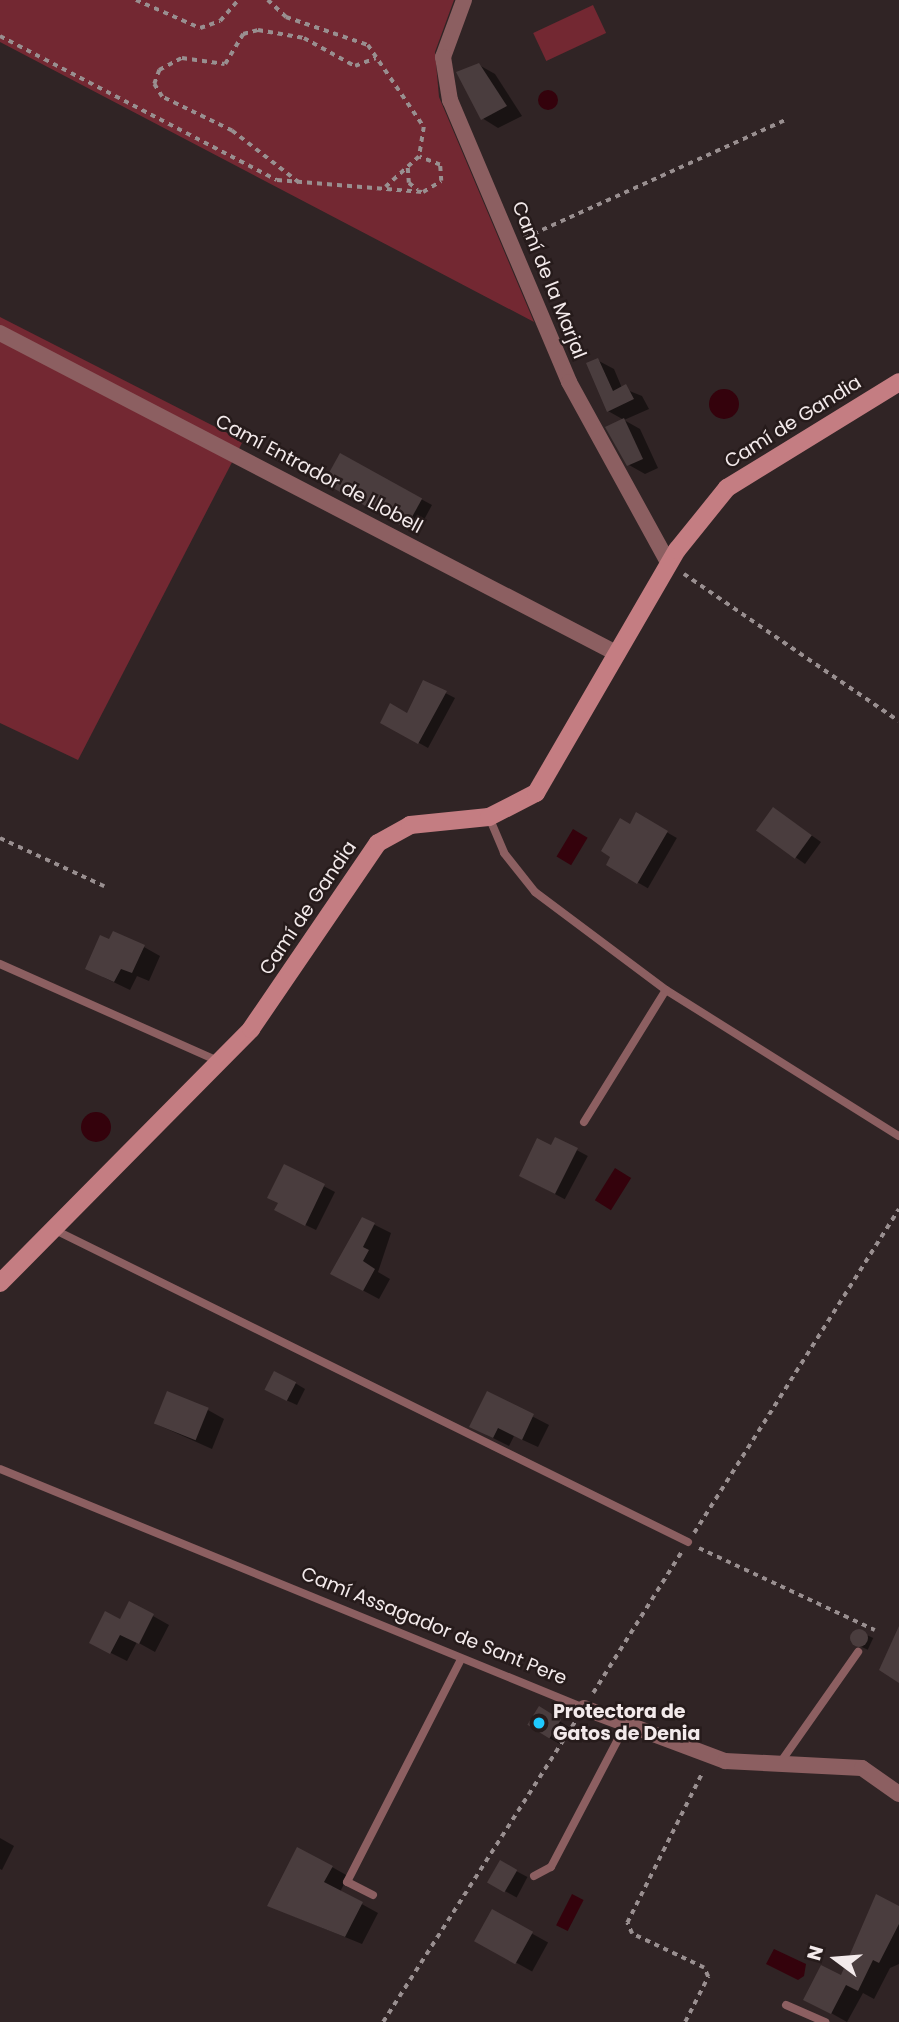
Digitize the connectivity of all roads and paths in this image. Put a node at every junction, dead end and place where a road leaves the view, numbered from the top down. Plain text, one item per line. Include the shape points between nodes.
1 (136, 0) edge
2 (239, 0) edge
3 (263, 0) edge
4 (464, 0) edge
5 (269, 1) edge
6 (0, 36) edge
7 (376, 58) junction
8 (785, 120) dead end
9 (419, 158) junction
10 (410, 165) junction
11 (306, 186) junction
12 (386, 187) junction
13 (423, 192) junction
14 (513, 243) junction
15 (0, 332) edge
16 (899, 382) edge
17 (669, 564) junction
18 (618, 654) junction
19 (899, 720) edge
20 (489, 817) junction
21 (0, 838) edge
22 (104, 886) dead end
23 (0, 964) edge
24 (666, 990) junction
25 (220, 1062) junction
26 (584, 1122) dead end
27 (899, 1136) edge
28 (899, 1209) edge
29 (51, 1228) junction
30 (0, 1283) edge
31 (0, 1469) edge
32 (688, 1542) junction
33 (875, 1630) dead end
34 (858, 1652) dead end
35 (460, 1661) junction
36 (584, 1708) junction
37 (625, 1726) junction
38 (710, 1757) junction
39 (780, 1763) junction
40 (899, 1794) edge
41 (534, 1876) dead end
42 (373, 1895) dead end
43 (786, 2005) dead end
44 (383, 2022) edge
45 (685, 2022) edge
46 (825, 2022) edge

1 - 2 path via 200,28 220,21
3 - 5 path
4 - 14 street, Camí de la Marjal via 445,47 443,77
5 - 7 path via 286,17 359,38
6 - 11 path via 277,180
7 - 9 path via 424,128
7 - 11 path via 355,66 303,38 258,30 243,34 229,62 182,58 156,74 162,97 232,131
8 - 14 path
9 - 10 path
9 - 13 path via 431,158 442,171 438,186
10 - 12 path
10 - 13 path via 409,183
11 - 12 path
12 - 13 path
14 - 17 street, Camí de la Marjal via 579,403
15 - 18 street, Camí Entrador de Llobell
16 - 17 main road, Camí de Gandia via 735,482 693,526
17 - 18 main road, Camí de Gandia
17 - 19 path
18 - 20 main road, Camí de Gandia via 544,784 527,801
20 - 24 lane via 504,853 535,892
20 - 25 main road, Camí de Gandia via 410,825 378,843 265,1010
21 - 22 path
23 - 25 lane
24 - 26 lane
24 - 27 lane
25 - 29 main road, Camí de Gandia
28 - 32 path
29 - 30 main road, Camí de Gandia
29 - 32 lane
31 - 35 lane, Camí Assagador de Sant Pere
32 - 33 path
32 - 36 path
34 - 39 lane
35 - 36 lane, Camí Assagador de Sant Pere
35 - 42 lane via 347,1882
36 - 37 street, Camí Assagador de Sant Pere
36 - 44 path
37 - 38 street, Camí Assagador de Sant Pere
37 - 41 lane via 551,1867
38 - 39 street, Camí Assagador de Sant Pere
38 - 45 path via 627,1923 632,1934 704,1968 708,1977
39 - 40 street, Camí Assagador de Sant Pere via 862,1768
43 - 46 lane

